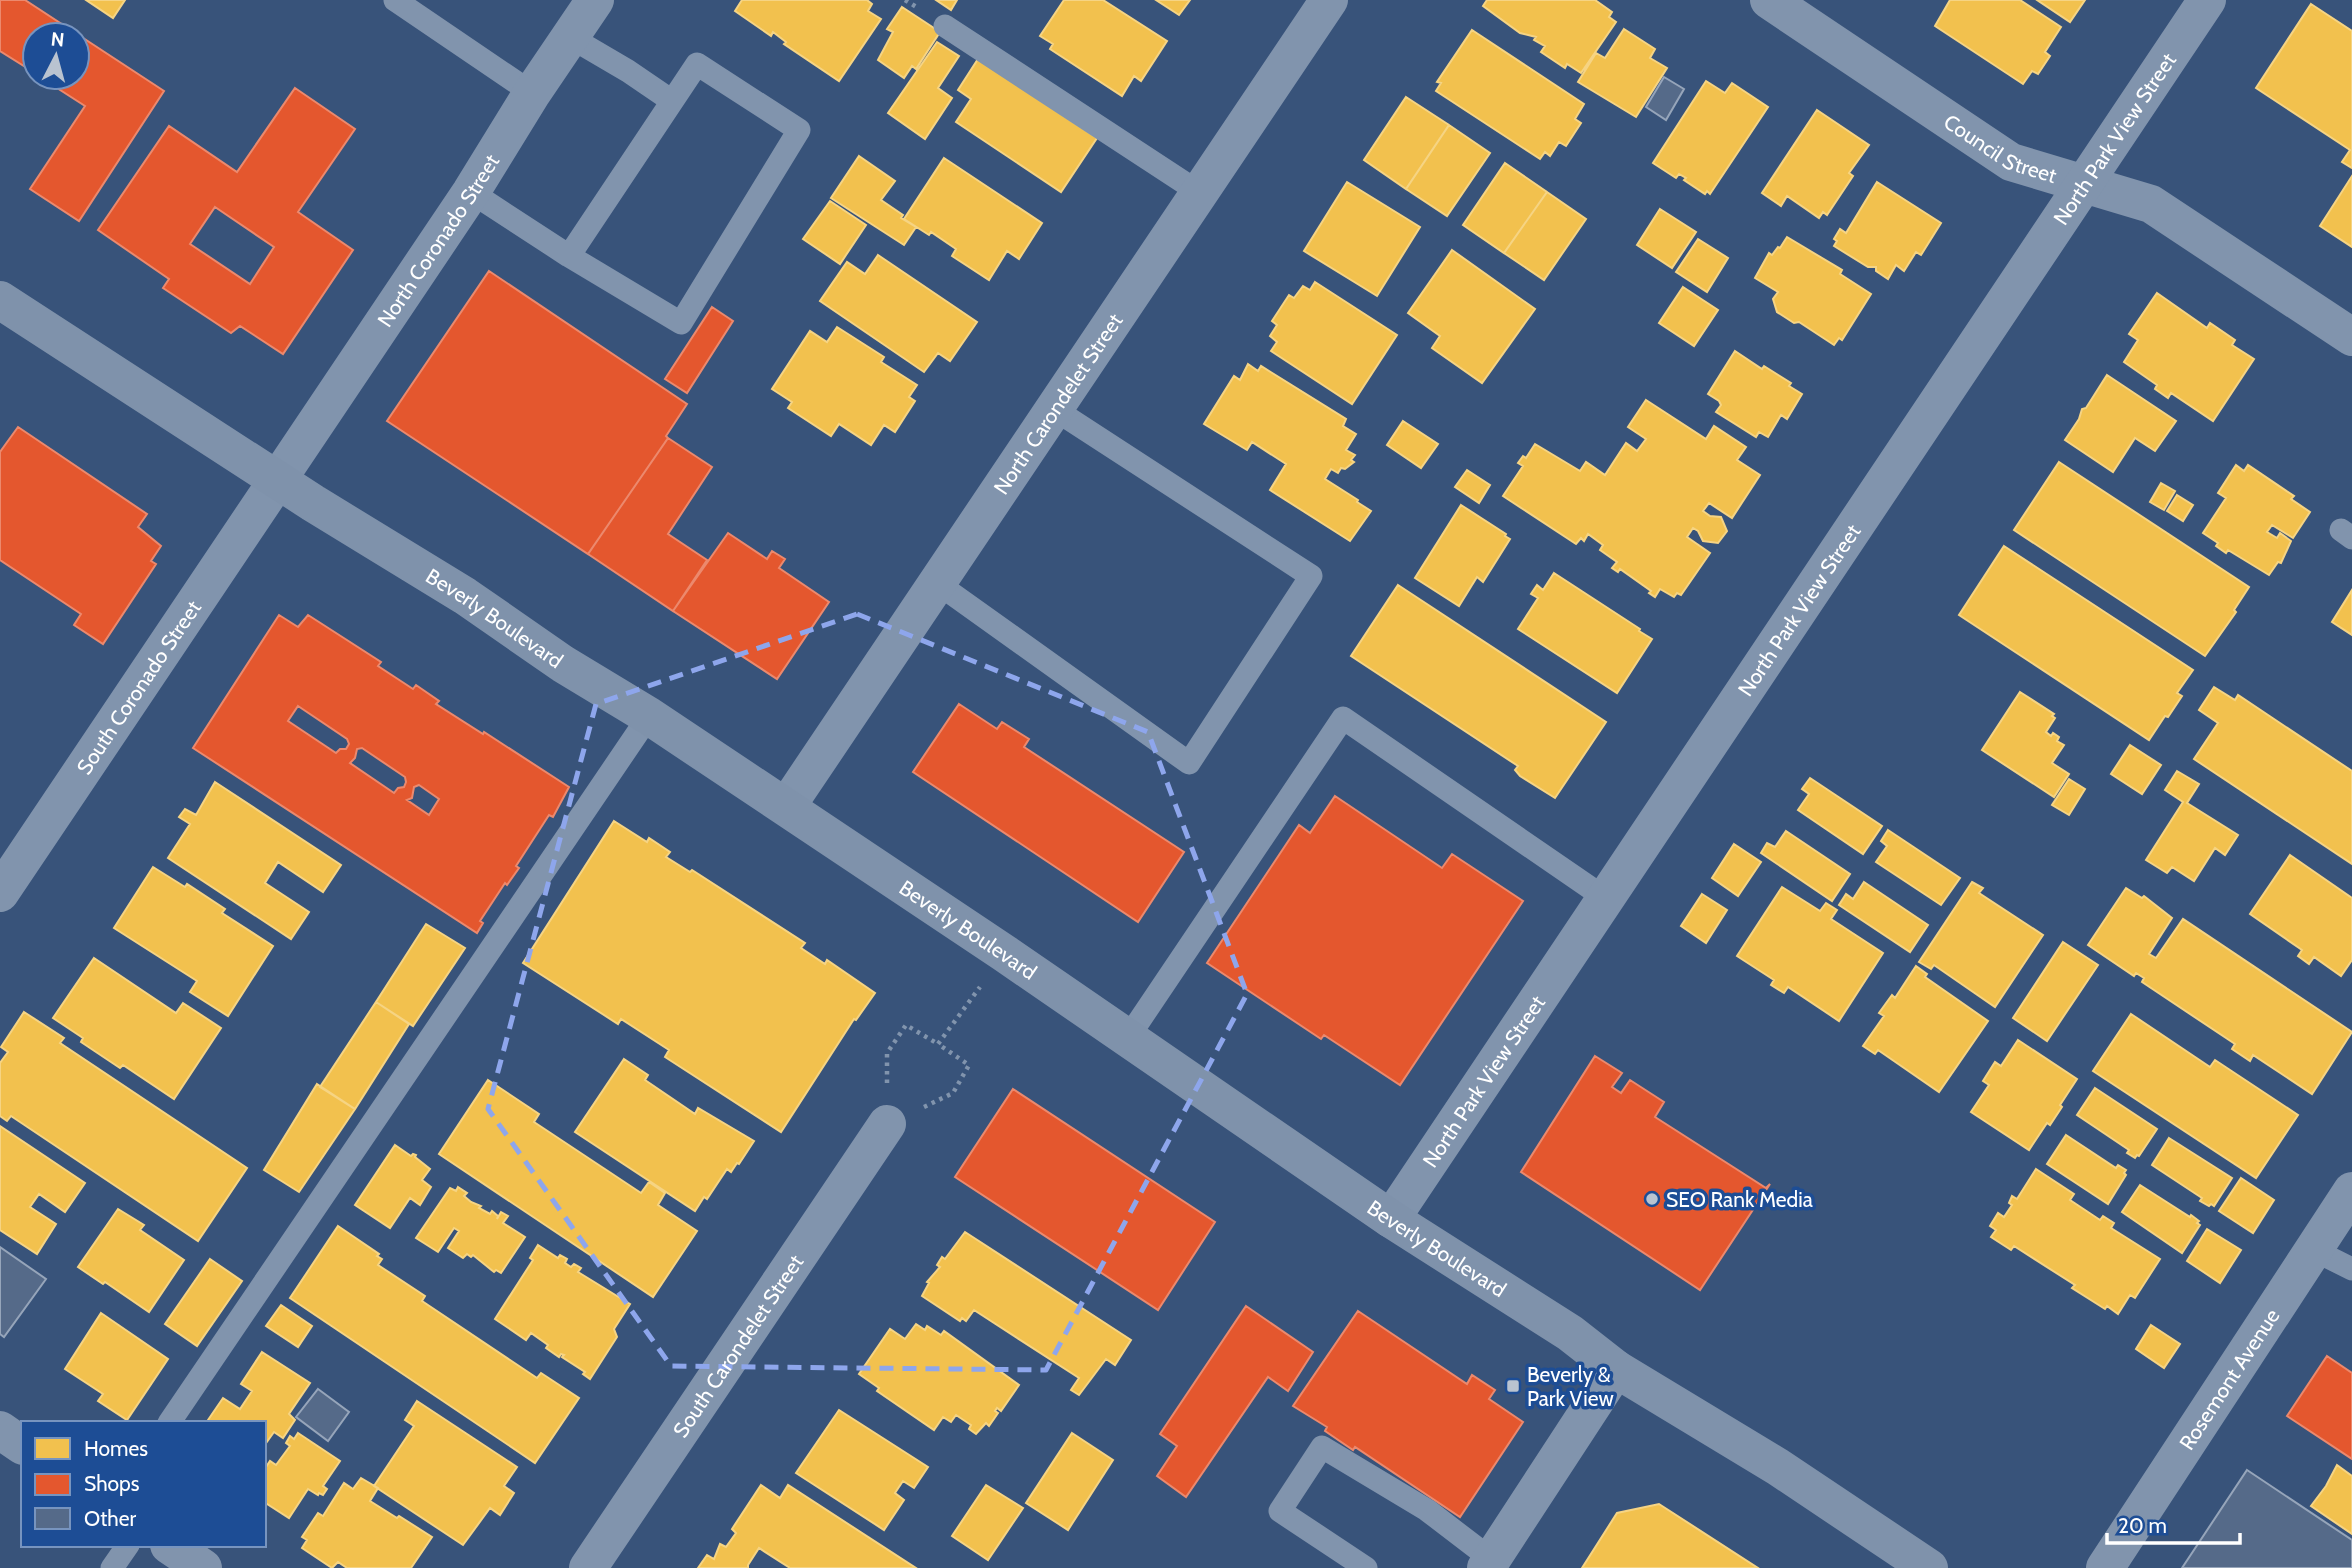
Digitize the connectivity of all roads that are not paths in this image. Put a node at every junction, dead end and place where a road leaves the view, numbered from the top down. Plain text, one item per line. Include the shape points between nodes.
1 (395, 0) edge
2 (595, 0) edge
3 (1329, 0) edge
4 (1769, 0) edge
5 (2207, 0) edge
6 (945, 26) dead end
7 (570, 37) junction
8 (531, 93) junction
9 (672, 101) junction
10 (2084, 184) junction
11 (471, 192) junction
12 (1200, 193) junction
13 (569, 256) junction
14 (0, 300) edge
15 (2352, 337) edge
16 (1054, 409) junction
17 (278, 480) junction
18 (937, 583) junction
19 (649, 716) junction
20 (787, 806) junction
21 (0, 893) edge
22 (1605, 898) junction
23 (1127, 1039) junction
24 (887, 1124) road end
25 (2352, 1192) edge
26 (1391, 1219) junction
27 (2314, 1250) junction
28 (2352, 1269) edge
29 (1616, 1369) junction
30 (170, 1421) edge
31 (0, 1430) edge
32 (21, 1445) edge
33 (127, 1547) edge
34 (172, 1547) edge
35 (1488, 1564) edge
36 (112, 1568) edge
37 (203, 1568) edge
38 (588, 1568) edge
39 (1366, 1568) edge
40 (1929, 1568) edge
41 (2105, 1568) edge

1 - 8 lane
2 - 7 street, North Coronado Street
3 - 12 street, North Carondelet Street
4 - 10 street, Council Street via 2011,162
5 - 10 street, North Park View Street
6 - 12 lane
7 - 8 street, North Coronado Street
7 - 9 lane
8 - 11 street, North Coronado Street
9 - 13 lane
9 - 13 lane via 697,64 799,130 681,323
10 - 15 street, Council Street via 2151,204
10 - 22 street, North Park View Street
11 - 13 lane
11 - 17 street, North Coronado Street
12 - 16 street, North Carondelet Street
14 - 17 main road, Beverly Boulevard
16 - 18 street, North Carondelet Street
16 - 18 lane via 1311,576 1189,763
17 - 19 main road, Beverly Boulevard
17 - 21 street, South Coronado Street
18 - 20 street, North Carondelet Street
19 - 20 main road, Beverly Boulevard
19 - 30 lane
20 - 23 main road, Beverly Boulevard
22 - 23 lane via 1343,718
22 - 26 street, North Park View Street
23 - 26 main road, Beverly Boulevard
24 - 38 street, South Carondelet Street
25 - 27 street, Rosemont Avenue
26 - 29 main road, Beverly Boulevard via 1570,1333
27 - 28 lane
27 - 41 street, Rosemont Avenue
29 - 35 street
29 - 40 main road, Beverly Boulevard via 1778,1467
31 - 32 street
33 - 36 lane
34 - 37 street
35 - 39 lane via 1427,1510 1322,1447 1280,1511

